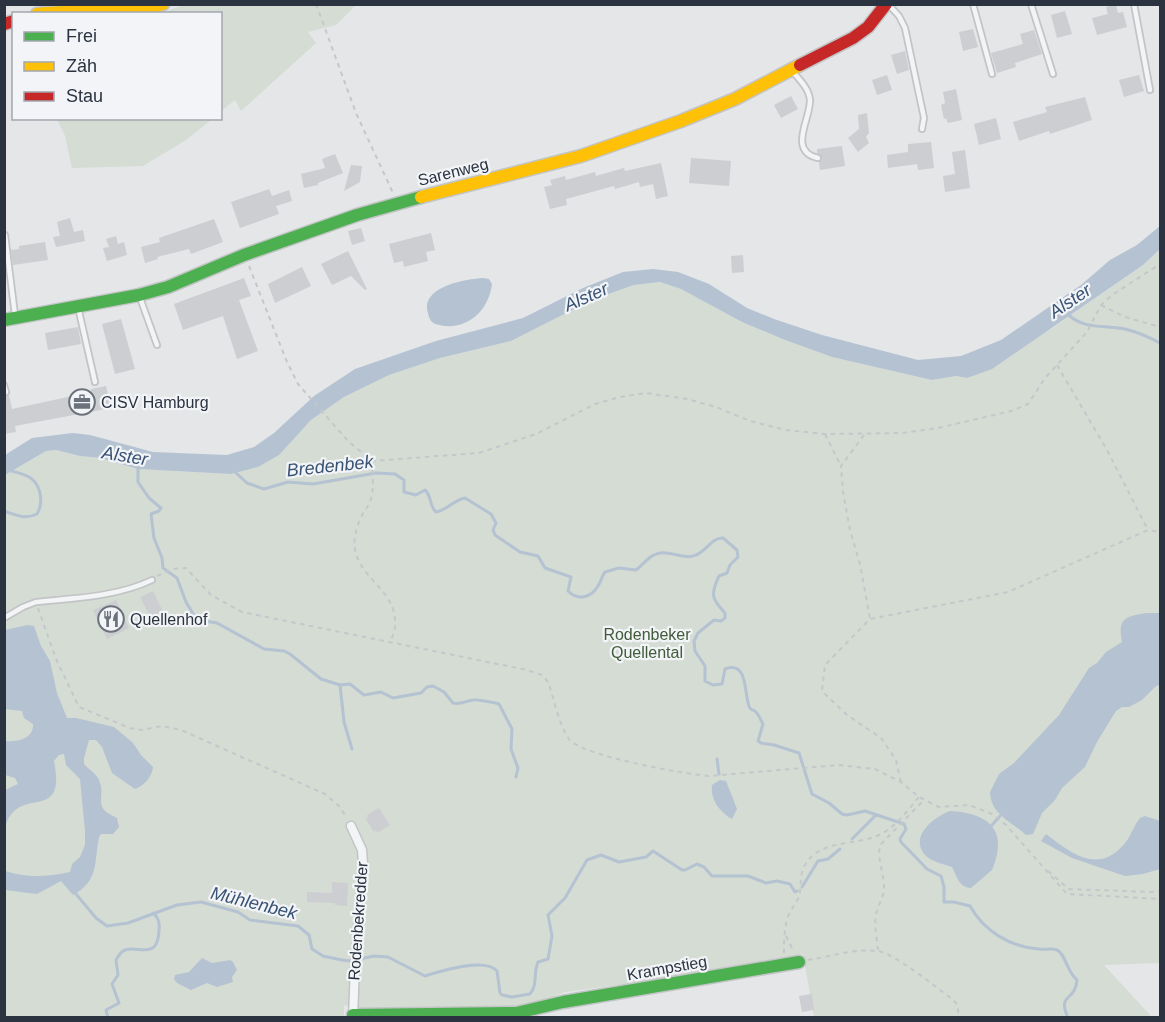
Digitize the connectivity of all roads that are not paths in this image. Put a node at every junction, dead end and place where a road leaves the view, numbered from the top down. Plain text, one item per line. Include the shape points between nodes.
1 (163, 4) edge
2 (887, 4) edge
3 (973, 4) edge
4 (1031, 4) edge
5 (1134, 4) edge
6 (77, 7) edge
7 (45, 12) edge
8 (791, 70) junction
9 (1053, 74) dead end
10 (992, 75) dead end
11 (1149, 90) dead end
12 (922, 129) dead end
13 (818, 159) dead end
14 (5, 234) edge
15 (139, 295) junction
16 (78, 307) junction
17 (10, 319) edge
18 (157, 345) dead end
19 (95, 382) dead end
20 (4, 385) edge
21 (6, 392) edge
22 (152, 580) dead end
23 (4, 618) edge
24 (351, 826) road end
25 (799, 962) road end
26 (352, 1016) edge

1 - 6 street via 142,11
2 - 8 street, Sarenweg via 854,38
2 - 12 lane via 905,28 924,118
3 - 10 lane
4 - 9 lane
5 - 11 lane
6 - 7 street
8 - 13 lane via 810,99 802,129 804,146 807,153
8 - 15 street, Sarenweg via 692,117 581,156 397,203
14 - 17 lane
15 - 16 street, Sarenweg
15 - 18 lane
16 - 17 street, Sarenweg
16 - 19 lane
20 - 21 lane
22 - 23 lane via 117,592 36,603
24 - 26 street, Rodenbekredder via 362,850 363,863
25 - 26 street, Krampstieg via 516,1012

